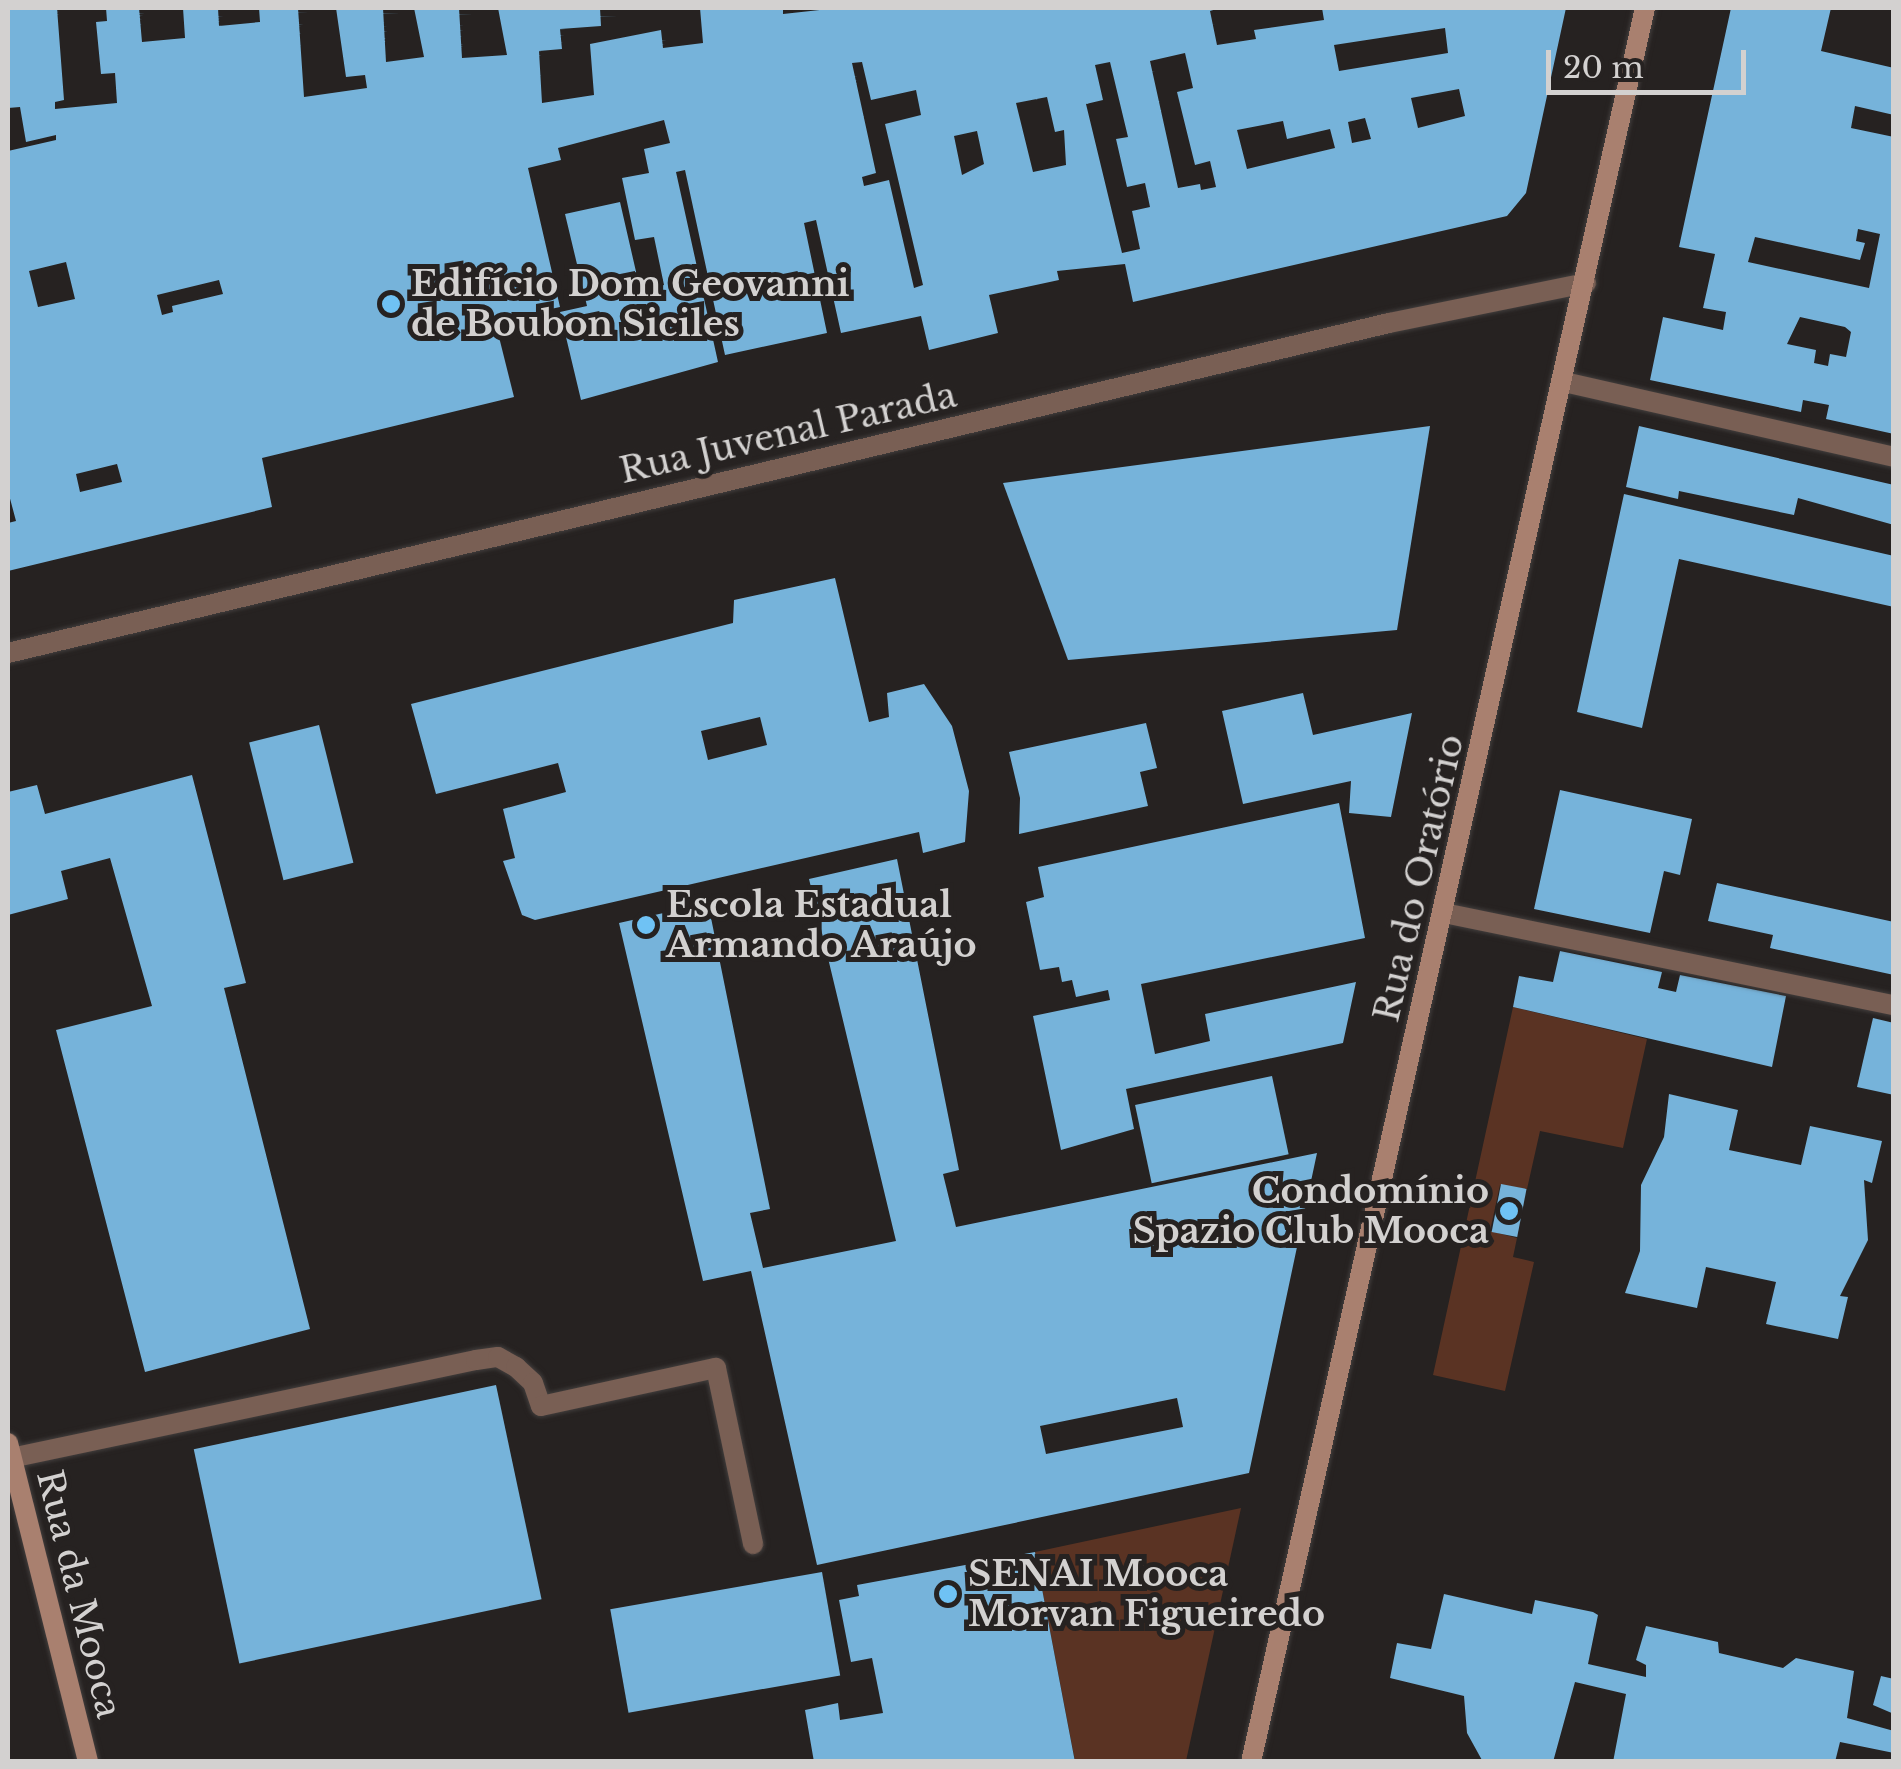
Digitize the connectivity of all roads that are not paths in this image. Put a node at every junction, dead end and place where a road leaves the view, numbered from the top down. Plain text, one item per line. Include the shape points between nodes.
1 (1645, 8) edge
2 (1586, 283) junction
3 (1564, 382) junction
4 (1894, 457) edge
5 (8, 653) edge
6 (1444, 912) junction
7 (1894, 1005) edge
8 (9, 1450) edge
9 (753, 1544) dead end
10 (88, 1762) edge
11 (1252, 1762) edge

1 - 2 street, Rua do Oratório
2 - 3 street, Rua do Oratório
2 - 5 street, Rua Juvenal Parada via 1389,323
3 - 4 street
3 - 6 street, Rua do Oratório
6 - 7 street
6 - 11 street, Rua do Oratório
8 - 9 street via 498,1357 533,1382 540,1406 716,1368
8 - 10 street, Rua da Mooca

